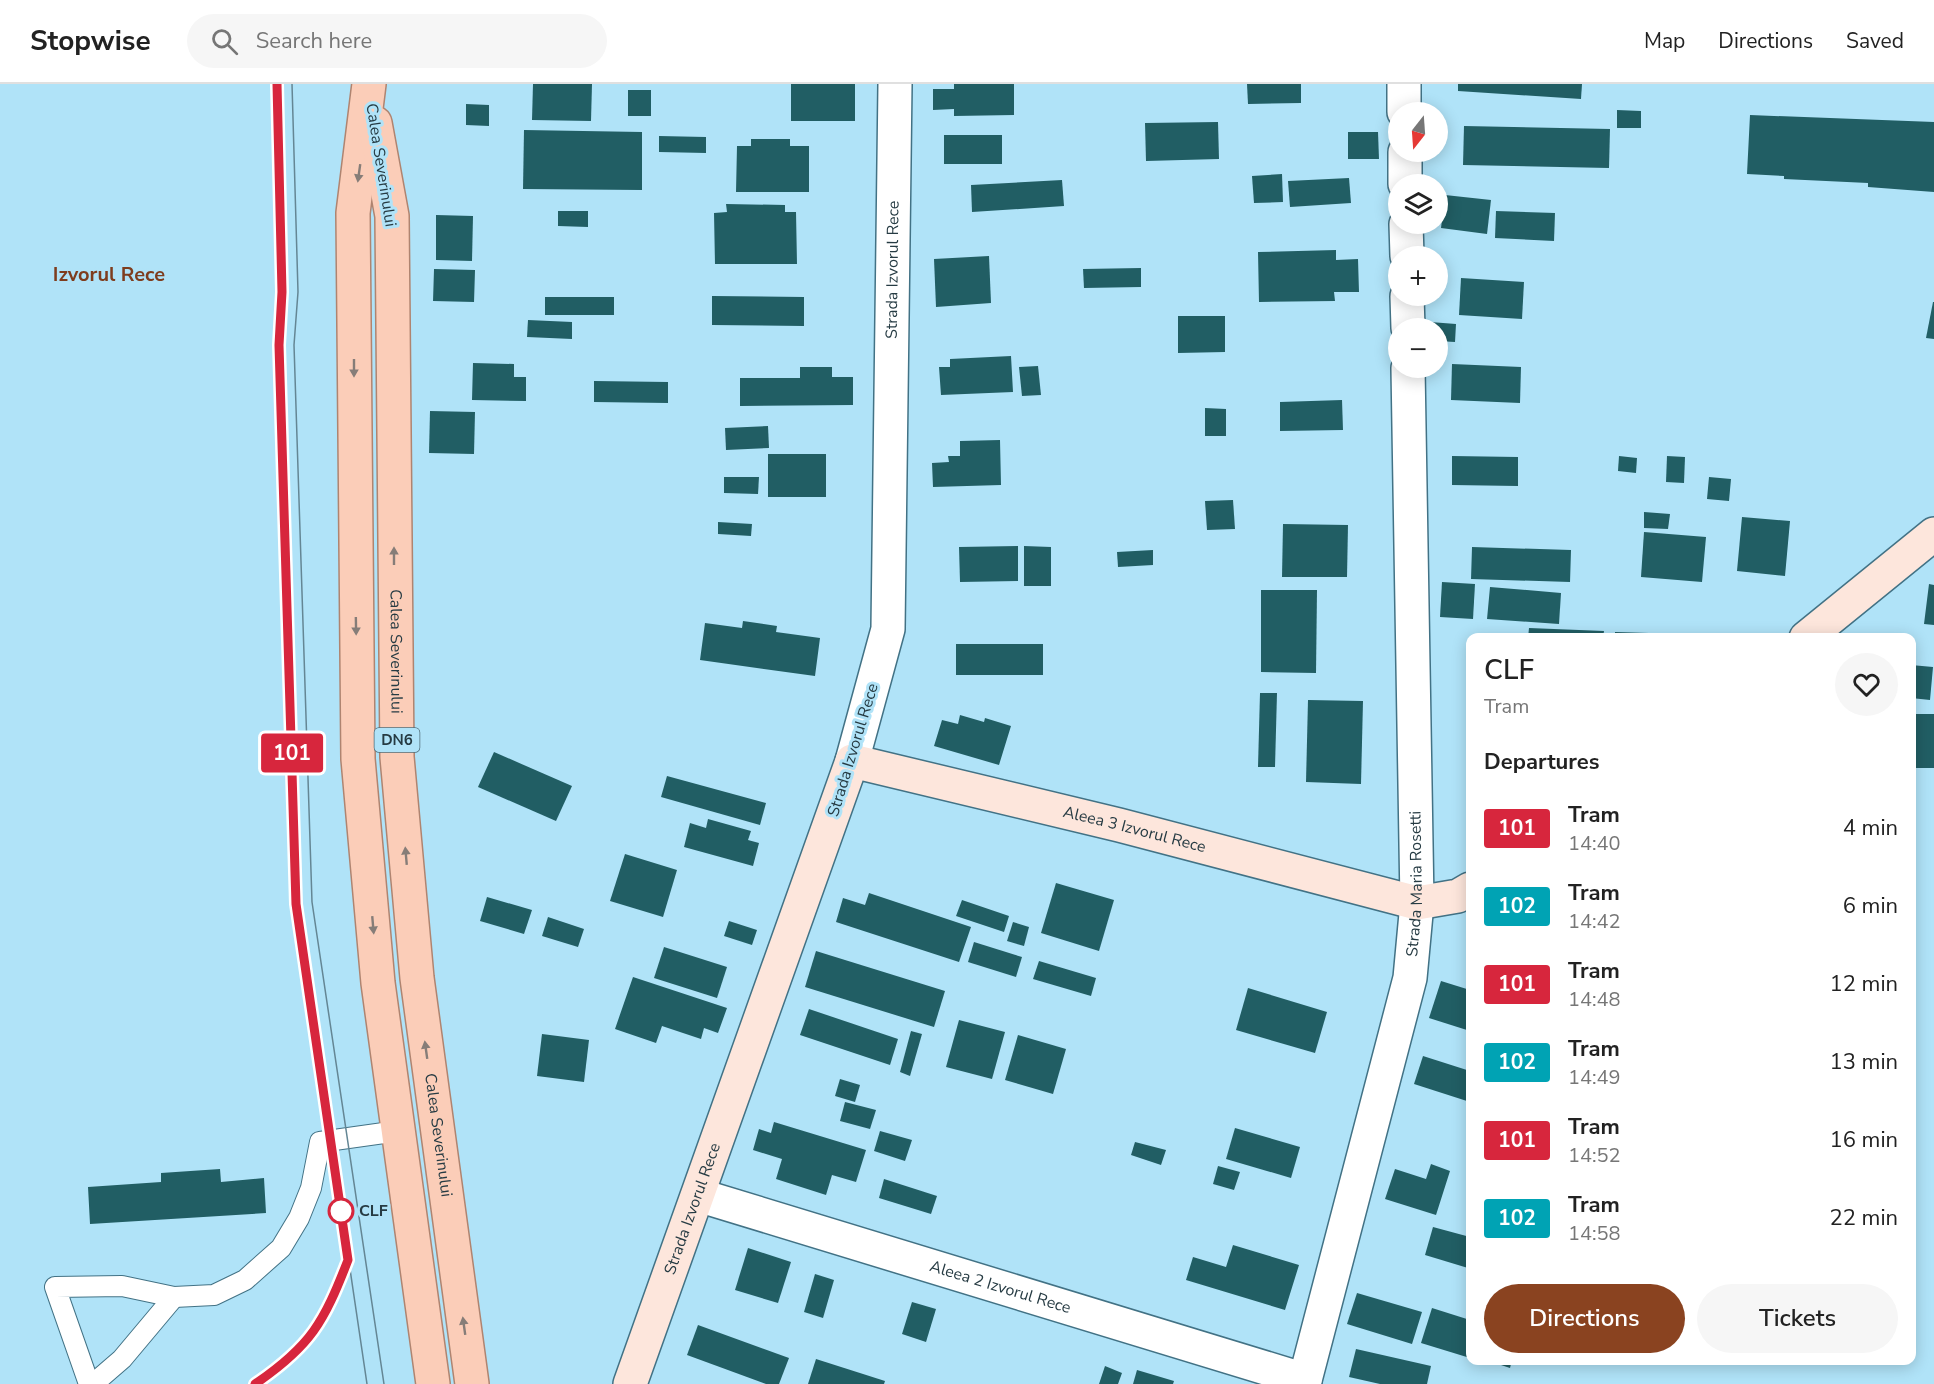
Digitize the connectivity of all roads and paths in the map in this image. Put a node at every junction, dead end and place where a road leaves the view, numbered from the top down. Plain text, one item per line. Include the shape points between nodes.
1 (895, 84) edge
2 (1404, 84) edge
3 (370, 89) edge
4 (1404, 102) edge
5 (1408, 378) edge
6 (1934, 534) edge
7 (1812, 633) edge
8 (852, 761) junction
9 (1466, 891) edge
10 (1417, 903) junction
11 (398, 1131) junction
12 (698, 1195) junction
13 (174, 1297) junction
14 (1305, 1382) edge
15 (91, 1384) edge
16 (433, 1384) edge
17 (472, 1384) edge
18 (630, 1384) edge

1 - 8 street, Strada Izvorul Rece via 888,629
2 - 4 street
3 -> 11 main road, Calea Severinului / DN6 via 353,213 358,759 378,983
17 -> 3 main road, Calea Severinului / DN6 via 417,978 397,757 392,216
5 - 10 street, Strada Maria Rosetti
6 - 7 street
8 - 10 street, Aleea 3 Izvorul Rece via 1119,825
8 - 12 street, Strada Izvorul Rece
9 - 10 street
10 - 14 street, Strada Maria Rosetti via 1410,978
11 - 13 lane via 320,1142 311,1188 281,1248 245,1280 214,1295
11 - 16 main road, Calea Severinului / DN6
12 - 14 street, Aleea 2 Izvorul Rece
12 - 18 street, Strada Izvorul Rece
13 - 15 lane via 122,1359
13 - 15 lane via 122,1286 55,1287

